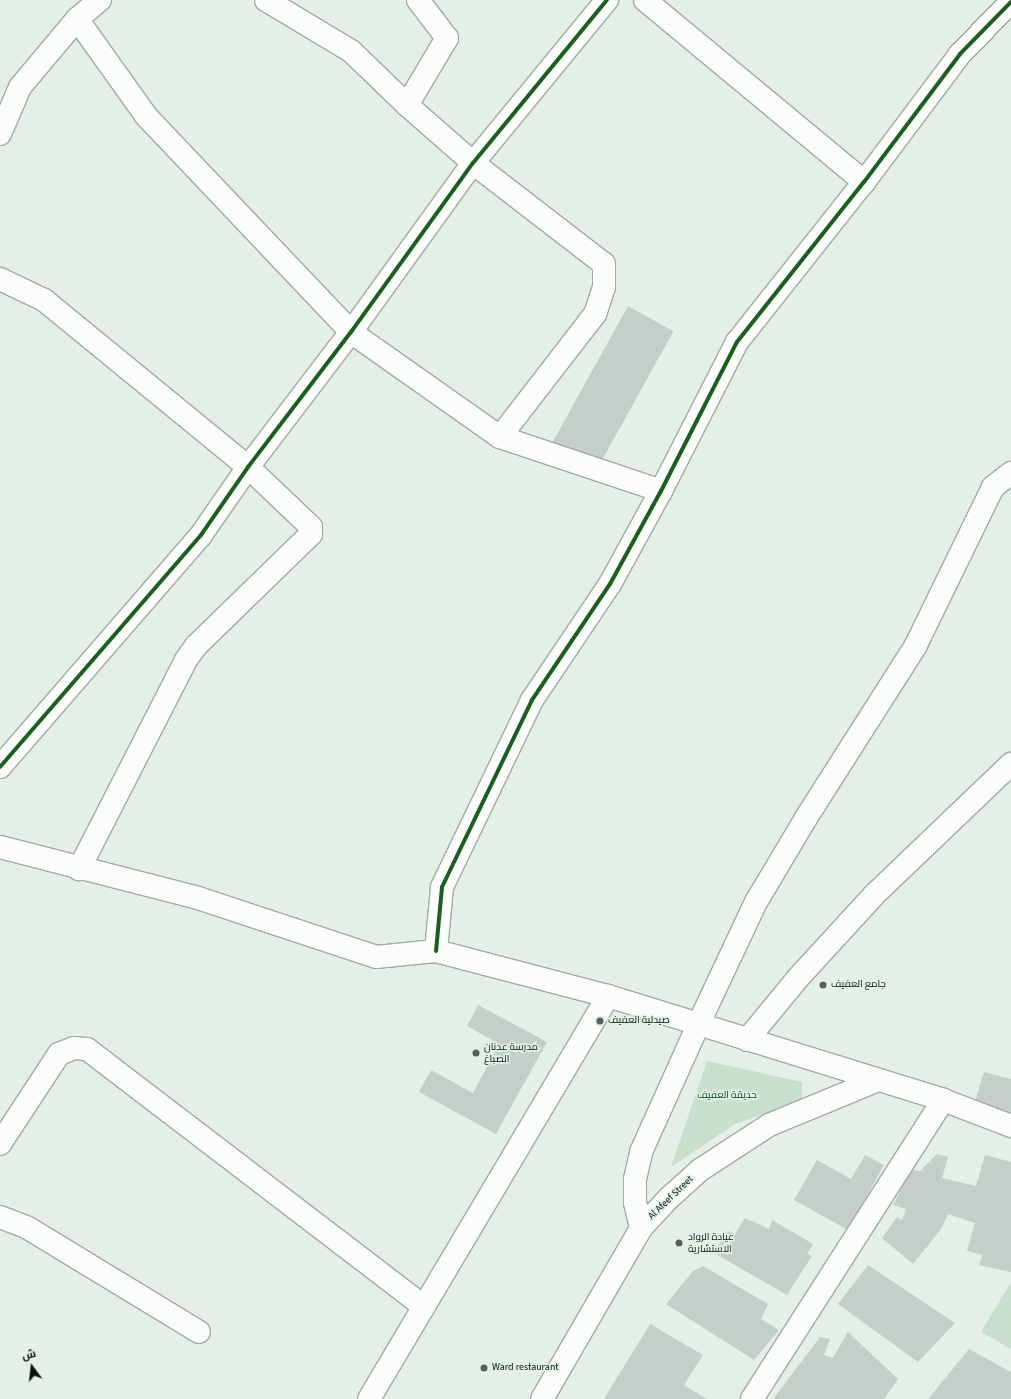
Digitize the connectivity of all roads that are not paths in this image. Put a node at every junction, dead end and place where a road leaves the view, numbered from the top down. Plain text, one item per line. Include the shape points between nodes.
1 (100, 0) edge
2 (266, 0) edge
3 (418, 0) edge
4 (607, 0) edge
5 (645, 0) edge
6 (1011, 2) edge
7 (77, 19) junction
8 (407, 105) junction
9 (0, 134) edge
10 (473, 163) junction
11 (864, 182) junction
12 (0, 280) edge
13 (351, 332) junction
14 (500, 437) junction
15 (248, 467) junction
16 (1011, 473) edge
17 (662, 491) junction
18 (1011, 764) edge
19 (0, 767) edge
20 (0, 847) edge
21 (79, 869) junction
22 (436, 951) junction
23 (608, 996) junction
24 (699, 1023) junction
25 (747, 1040) junction
26 (878, 1080) junction
27 (943, 1100) junction
28 (1011, 1126) edge
29 (0, 1144) edge
30 (0, 1217) edge
31 (641, 1228) junction
32 (424, 1307) junction
33 (199, 1332) dead end
34 (369, 1399) edge
35 (542, 1399) edge
36 (752, 1399) edge

1 - 7 street
2 - 8 street via 351,51
3 - 8 street via 447,38
4 - 10 street
5 - 11 street
6 - 11 street via 960,54
7 - 9 street via 20,86
7 - 13 street via 147,117
8 - 10 street
10 - 13 street
10 - 14 street via 604,264 604,287 595,314
11 - 17 street via 737,342
12 - 15 street via 44,300
13 - 14 street
13 - 15 street
14 - 17 street
15 - 19 street via 201,535
15 - 21 street via 311,527 311,534 192,650
16 - 24 street via 993,487 916,647 806,818 756,902
17 - 22 street via 610,584 532,700 442,887
18 - 25 street via 876,893 798,978
20 - 21 street
21 - 22 street via 198,898 376,957
22 - 23 street
23 - 24 street
23 - 32 street
24 - 25 street
24 - 31 street via 641,1152 635,1180 635,1195
25 - 26 street
26 - 27 street
26 - 31 street, Al Afeef Street via 769,1125 733,1146 669,1198
27 - 28 street
27 - 36 street
29 - 32 street via 59,1054 74,1048 87,1049
30 - 33 street via 28,1228
31 - 35 street, Al Afeef Street
32 - 34 street

